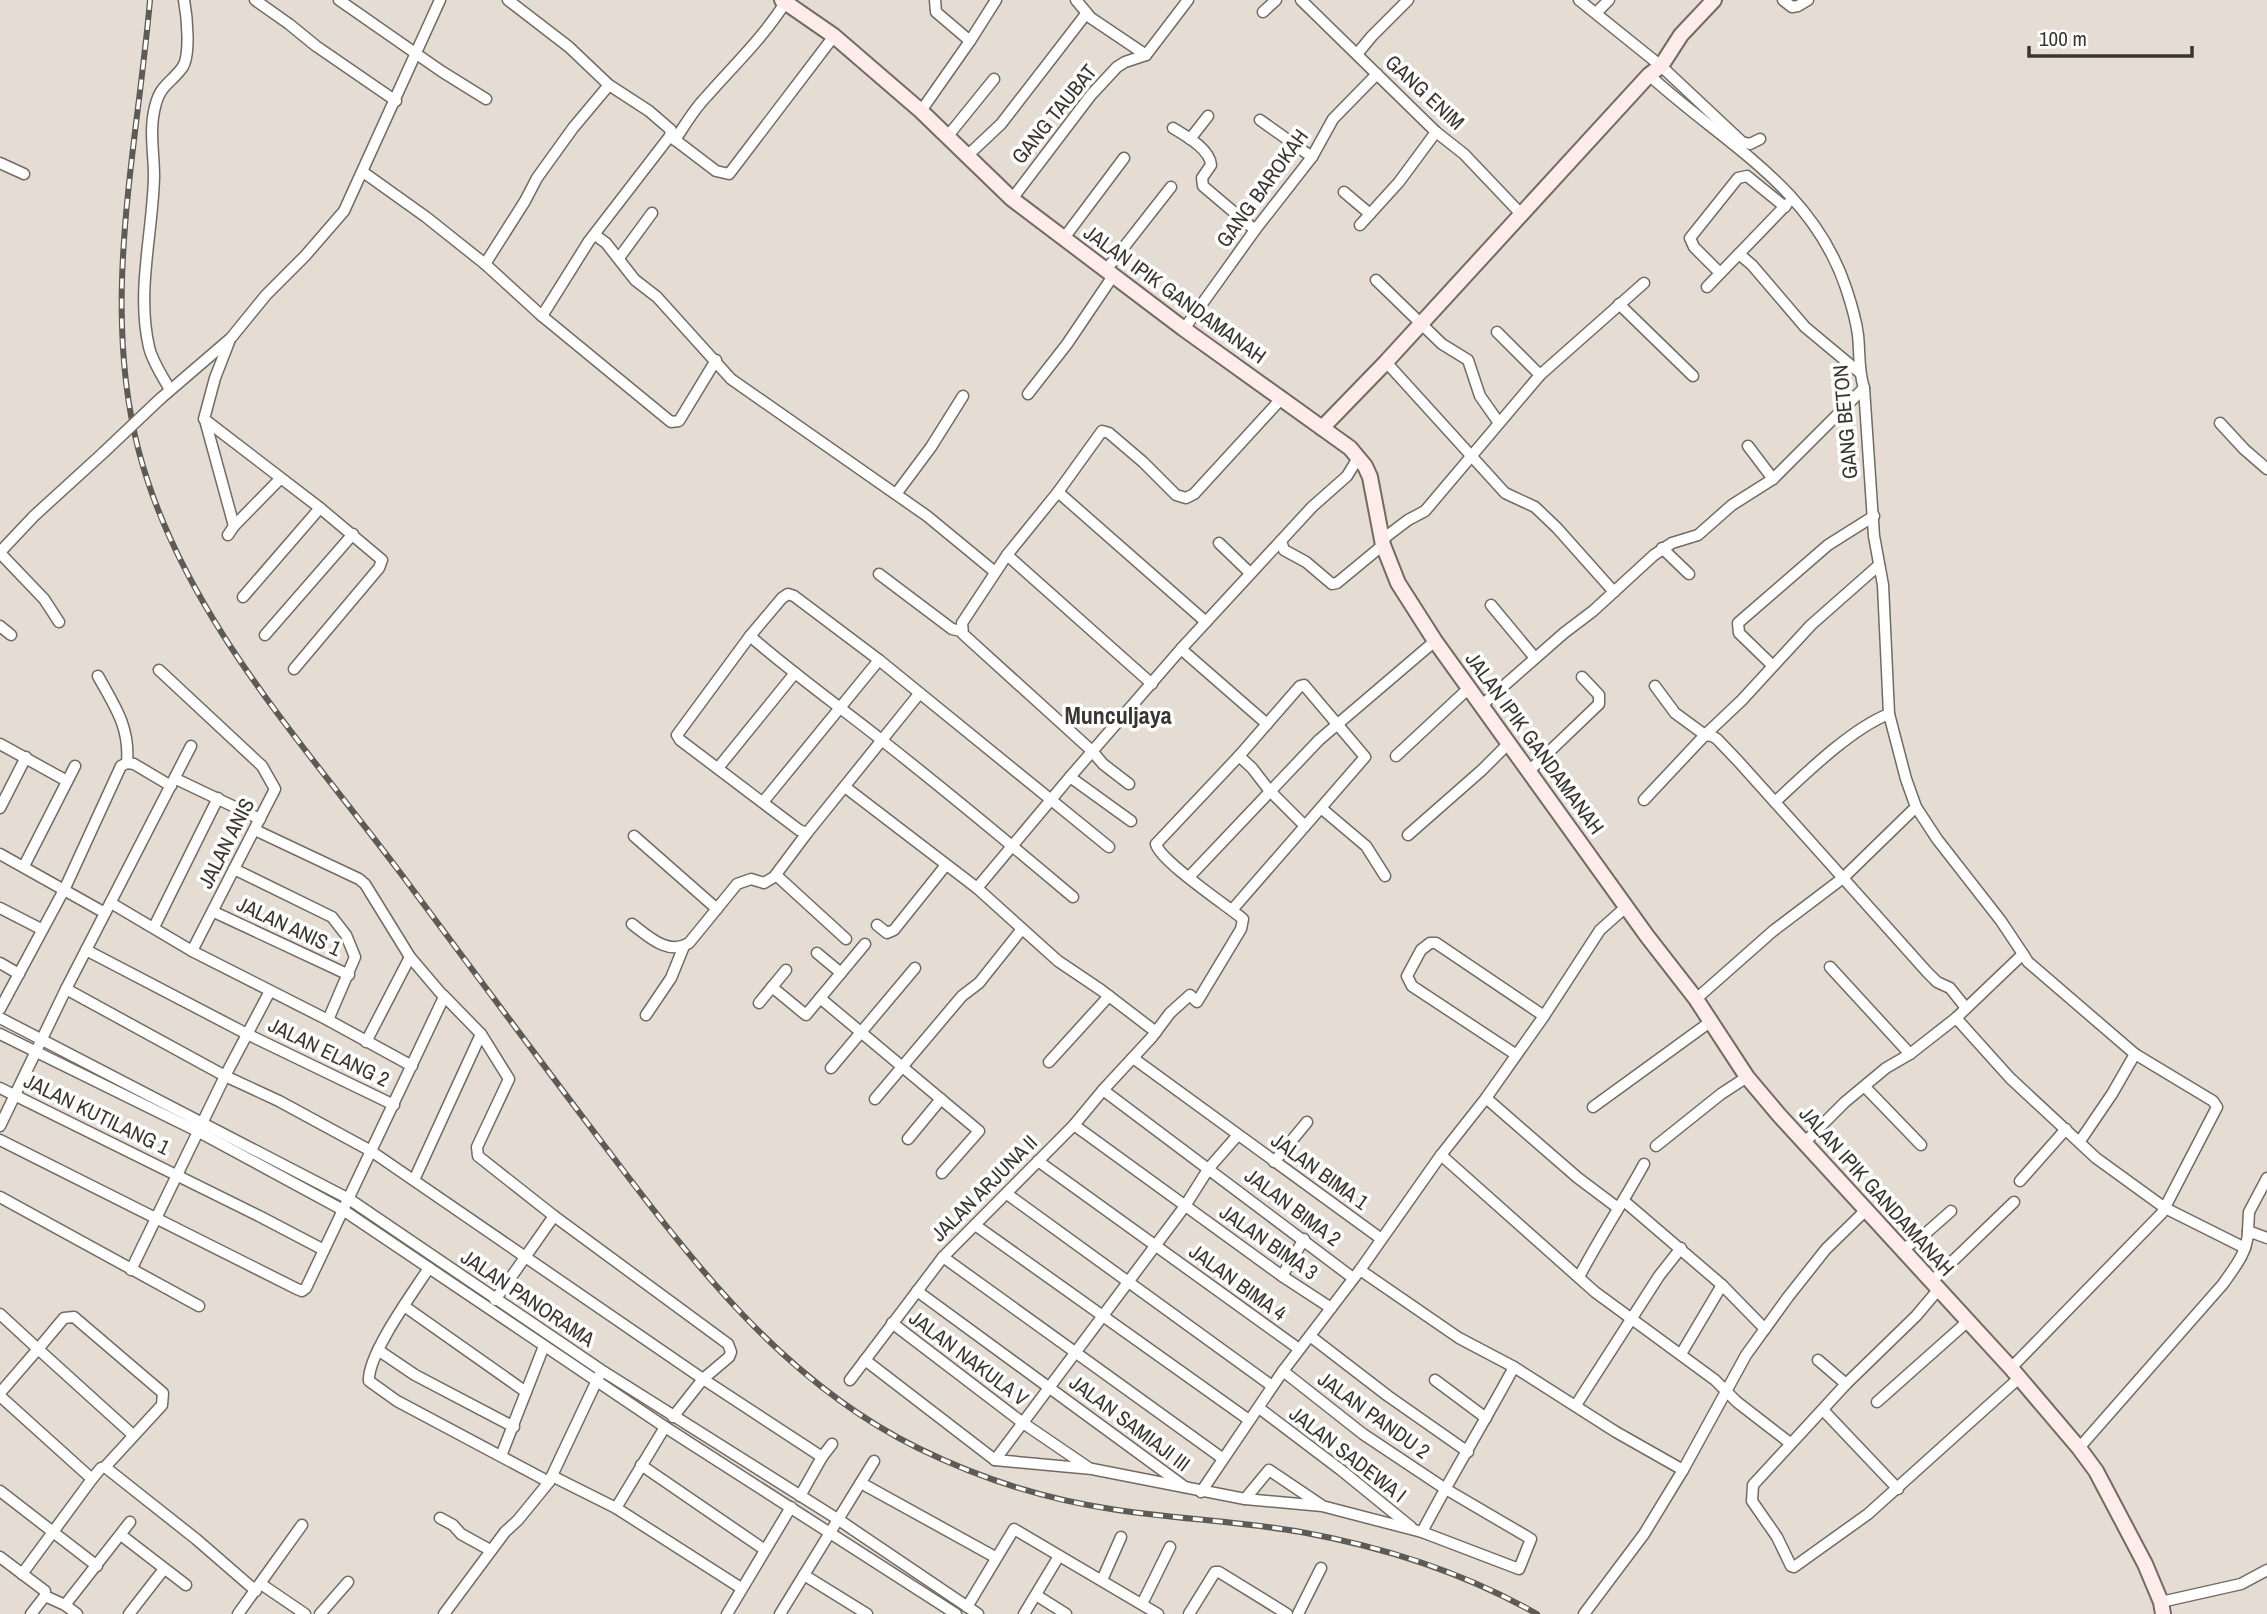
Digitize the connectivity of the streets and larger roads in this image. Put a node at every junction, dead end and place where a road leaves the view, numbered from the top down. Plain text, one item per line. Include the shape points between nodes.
1 (184, 0) edge
2 (255, 0) edge
3 (339, 0) edge
4 (440, 0) edge
5 (508, 0) edge
6 (935, 0) edge
7 (996, 0) edge
8 (1076, 0) edge
9 (1188, 0) edge
10 (1276, 0) edge
11 (1301, 0) edge
12 (1408, 0) edge
13 (1579, 0) edge
14 (1609, 0) edge
15 (1714, 0) edge
16 (1783, 0) edge
17 (1808, 0) edge
18 (785, 1) edge
19 (1262, 12) dead end
20 (1596, 13) junction
21 (1086, 14) junction
22 (834, 36) junction
23 (970, 41) junction
24 (416, 54) junction
25 (1357, 54) junction
26 (1146, 55) junction
27 (1655, 70) junction
28 (1377, 74) junction
29 (993, 79) dead end
30 (609, 85) junction
31 (486, 99) dead end
32 (396, 101) junction
33 (921, 111) junction
34 (1208, 116) dead end
35 (1259, 120) dead end
36 (1173, 128) dead end
37 (1436, 132) junction
38 (947, 137) junction
39 (672, 138) junction
40 (1190, 139) junction
41 (1760, 139) dead end
42 (967, 156) junction
43 (1312, 157) junction
44 (1124, 158) dead end
45 (0, 163) edge
46 (363, 172) junction
47 (23, 174) dead end
48 (1171, 187) dead end
49 (1344, 192) dead end
50 (1793, 198) junction
51 (1012, 199) junction
52 (1785, 207) junction
53 (652, 213) dead end
54 (1370, 214) junction
55 (1522, 215) junction
56 (1360, 225) dead end
57 (1255, 230) junction
58 (595, 235) junction
59 (1064, 238) junction
60 (1739, 254) junction
61 (619, 258) junction
62 (485, 264) junction
63 (1109, 273) junction
64 (1720, 273) junction
65 (1376, 280) dead end
66 (1644, 283) dead end
67 (1707, 287) dead end
68 (1619, 304) junction
69 (542, 316) junction
70 (1420, 324) junction
71 (1184, 329) junction
72 (1497, 332) dead end
73 (231, 338) junction
74 (716, 360) junction
75 (1386, 362) junction
76 (1859, 372) junction
77 (1539, 375) junction
78 (1693, 376) dead end
79 (1864, 388) junction
80 (170, 390) junction
81 (1028, 394) dead end
82 (963, 396) dead end
83 (1281, 398) junction
84 (204, 419) junction
85 (1499, 423) junction
86 (2220, 423) dead end
87 (1322, 428) junction
88 (1748, 446) dead end
89 (1471, 457) junction
90 (1359, 458) junction
91 (2267, 469) edge
92 (280, 479) junction
93 (1773, 479) junction
94 (1058, 492) junction
95 (896, 494) junction
96 (320, 508) junction
97 (1874, 516) junction
98 (354, 534) junction
99 (1281, 541) junction
100 (1383, 542) junction
101 (1219, 543) dead end
102 (1662, 548) junction
103 (0, 552) edge
104 (1007, 555) junction
105 (1879, 565) junction
106 (995, 572) junction
107 (1250, 573) junction
108 (879, 574) dead end
109 (1689, 574) dead end
110 (1614, 592) junction
111 (243, 597) dead end
112 (1491, 605) dead end
113 (59, 622) dead end
114 (1206, 622) junction
115 (0, 626) edge
116 (961, 631) junction
117 (12, 635) dead end
118 (265, 635) dead end
119 (750, 636) junction
120 (1435, 641) junction
121 (1181, 649) junction
122 (1535, 658) junction
123 (879, 660) junction
124 (1773, 666) junction
125 (294, 669) dead end
126 (159, 670) dead end
127 (794, 673) junction
128 (98, 677) dead end
129 (1582, 677) dead end
130 (1152, 684) junction
131 (1655, 686) dead end
132 (1469, 688) junction
133 (919, 694) junction
134 (1482, 705) junction
135 (840, 707) junction
136 (1889, 714) junction
137 (1266, 724) junction
138 (1336, 725) junction
139 (1705, 735) junction
140 (881, 739) junction
141 (1509, 743) junction
142 (0, 744) edge
143 (191, 746) dead end
144 (1092, 751) junction
145 (1239, 756) junction
146 (1396, 756) dead end
147 (26, 757) junction
148 (127, 763) junction
149 (75, 766) dead end
150 (718, 768) junction
151 (1529, 771) junction
152 (1070, 776) junction
153 (67, 782) junction
154 (174, 783) junction
155 (1129, 784) dead end
156 (845, 787) junction
157 (1269, 790) junction
158 (218, 798) junction
159 (1051, 799) junction
160 (1644, 800) dead end
161 (763, 802) junction
162 (1775, 802) junction
163 (1916, 807) junction
164 (0, 808) edge
165 (1321, 808) junction
166 (260, 818) junction
167 (1130, 821) dead end
168 (1305, 826) junction
169 (255, 830) junction
170 (807, 833) junction
171 (1408, 835) dead end
172 (634, 836) dead end
173 (1013, 846) junction
174 (1110, 848) dead end
175 (0, 854) edge
176 (946, 865) junction
177 (24, 866) junction
178 (234, 869) junction
179 (776, 875) junction
180 (1385, 876) dead end
181 (1189, 877) junction
182 (1843, 878) junction
183 (65, 888) junction
184 (978, 888) junction
185 (1073, 897) dead end
186 (111, 903) junction
187 (1627, 906) junction
188 (0, 908) edge
189 (717, 909) junction
190 (1232, 910) junction
191 (105, 912) junction
192 (214, 912) junction
193 (632, 924) dead end
194 (877, 925) dead end
195 (154, 927) junction
196 (41, 929) junction
197 (1022, 929) junction
198 (846, 939) dead end
199 (865, 944) dead end
200 (684, 946) junction
201 (86, 950) junction
202 (192, 951) junction
203 (817, 953) dead end
204 (2023, 954) junction
205 (410, 957) junction
206 (0, 964) edge
207 (1830, 967) dead end
208 (915, 968) dead end
209 (786, 970) dead end
210 (841, 973) junction
211 (19, 974) junction
212 (349, 975) junction
213 (772, 987) junction
214 (66, 989) junction
215 (270, 991) junction
216 (443, 995) junction
217 (1109, 996) junction
218 (820, 998) junction
219 (1696, 999) junction
220 (759, 1003) dead end
221 (1966, 1008) junction
222 (0, 1009) edge
223 (646, 1014) dead end
224 (1544, 1016) junction
225 (0, 1018) edge
226 (1956, 1018) junction
227 (328, 1020) junction
228 (1710, 1022) junction
229 (861, 1032) junction
230 (1156, 1032) junction
231 (0, 1034) edge
232 (247, 1034) junction
233 (481, 1034) junction
234 (42, 1040) junction
235 (366, 1042) junction
236 (36, 1054) junction
237 (1515, 1054) junction
238 (1910, 1054) junction
239 (2135, 1054) junction
240 (1133, 1058) junction
241 (1049, 1062) dead end
242 (412, 1066) junction
243 (902, 1067) junction
244 (831, 1068) dead end
245 (225, 1076) junction
246 (1746, 1077) junction
247 (1865, 1087) junction
248 (0, 1088) edge
249 (1103, 1090) junction
250 (16, 1096) junction
251 (1486, 1098) junction
252 (875, 1099) dead end
253 (941, 1099) junction
254 (394, 1105) junction
255 (1593, 1107) dead end
256 (1307, 1122) dead end
257 (1074, 1125) junction
258 (0, 1126) edge
259 (200, 1128) junction
260 (2066, 1129) junction
261 (1237, 1136) junction
262 (0, 1139) edge
263 (908, 1139) dead end
264 (2080, 1141) junction
265 (1804, 1143) junction
266 (1921, 1145) dead end
267 (1656, 1146) dead end
268 (371, 1151) junction
269 (1441, 1155) junction
270 (1038, 1161) junction
271 (1274, 1161) junction
272 (1644, 1164) dead end
273 (1209, 1168) junction
274 (942, 1173) dead end
275 (176, 1175) junction
276 (2267, 1178) edge
277 (414, 1180) junction
278 (2020, 1181) dead end
279 (1007, 1194) junction
280 (0, 1197) edge
281 (349, 1199) junction
282 (2014, 1202) dead end
283 (1621, 1205) junction
284 (1185, 1206) junction
285 (2165, 1208) junction
286 (343, 1210) junction
287 (1866, 1210) junction
288 (1951, 1211) dead end
289 (554, 1216) junction
290 (155, 1219) junction
291 (975, 1225) junction
292 (2248, 1231) junction
293 (1380, 1238) junction
294 (2267, 1238) edge
295 (1304, 1240) junction
296 (1155, 1246) junction
297 (1681, 1248) junction
298 (2245, 1248) junction
299 (324, 1250) junction
300 (1902, 1250) junction
301 (525, 1255) junction
302 (943, 1257) junction
303 (429, 1268) junction
304 (131, 1270) junction
305 (1356, 1274) junction
306 (1282, 1276) junction
307 (1579, 1277) junction
308 (1127, 1281) junction
309 (1722, 1285) junction
310 (1935, 1286) junction
311 (917, 1291) junction
312 (495, 1300) junction
313 (199, 1306) dead end
314 (404, 1306) junction
315 (1331, 1308) junction
316 (0, 1314) edge
317 (1101, 1315) junction
318 (1632, 1321) junction
319 (1967, 1322) junction
320 (892, 1323) junction
321 (1765, 1329) junction
322 (1310, 1336) junction
323 (544, 1346) junction
324 (38, 1349) junction
325 (1299, 1349) junction
326 (378, 1350) junction
327 (1076, 1351) junction
328 (1681, 1354) junction
329 (865, 1360) junction
330 (1818, 1360) dead end
331 (1514, 1367) junction
332 (1283, 1371) junction
333 (2015, 1374) junction
334 (599, 1375) junction
335 (704, 1379) junction
336 (850, 1380) dead end
337 (1435, 1380) dead end
338 (1846, 1384) junction
339 (1272, 1386) junction
340 (1049, 1387) junction
341 (526, 1392) junction
342 (1727, 1392) junction
343 (0, 1394) edge
344 (1877, 1402) dead end
345 (1576, 1405) junction
346 (1258, 1408) junction
347 (1823, 1410) junction
348 (673, 1417) junction
349 (1486, 1418) junction
350 (1249, 1420) junction
351 (1023, 1423) junction
352 (514, 1427) junction
353 (665, 1427) junction
354 (133, 1435) junction
355 (1790, 1443) junction
356 (832, 1444) dead end
357 (2079, 1448) junction
358 (1468, 1452) junction
359 (501, 1456) junction
360 (822, 1457) junction
361 (1222, 1458) junction
362 (995, 1460) junction
363 (874, 1461) dead end
364 (641, 1465) junction
365 (105, 1467) junction
366 (1092, 1469) junction
367 (1683, 1469) junction
368 (92, 1479) junction
369 (550, 1479) junction
370 (861, 1483) junction
371 (1444, 1488) junction
372 (1188, 1489) junction
373 (1898, 1489) junction
374 (0, 1490) edge
375 (1201, 1492) junction
376 (800, 1496) junction
377 (1245, 1499) junction
378 (1322, 1506) junction
379 (791, 1507) junction
380 (615, 1508) junction
381 (440, 1518) dead end
382 (838, 1520) junction
383 (130, 1522) dead end
384 (302, 1525) dead end
385 (1418, 1531) junction
386 (52, 1532) junction
387 (831, 1532) junction
388 (121, 1535) junction
389 (1121, 1537) dead end
390 (1170, 1547) dead end
391 (490, 1550) junction
392 (765, 1550) junction
393 (1059, 1556) junction
394 (0, 1557) edge
395 (995, 1557) junction
396 (97, 1566) junction
397 (164, 1569) junction
398 (1321, 1569) dead end
399 (2267, 1570) edge
400 (22, 1574) junction
401 (804, 1576) junction
402 (1102, 1580) junction
403 (348, 1582) dead end
404 (186, 1585) dead end
405 (258, 1588) junction
406 (741, 1588) junction
407 (1036, 1595) junction
408 (45, 1596) junction
409 (1142, 1604) junction
410 (65, 1605) junction
411 (967, 1607) junction
412 (2162, 1608) edge
413 (1194, 1612) edge
414 (31, 1614) edge
415 (77, 1614) edge
416 (129, 1614) edge
417 (238, 1614) edge
418 (305, 1614) edge
419 (320, 1614) edge
420 (444, 1614) edge
421 (727, 1614) edge
422 (780, 1614) edge
423 (867, 1614) edge
424 (956, 1614) edge
425 (978, 1614) edge
426 (1024, 1614) edge
427 (1066, 1614) edge
428 (1158, 1614) edge
429 (1287, 1614) edge
430 (1298, 1614) edge
431 (1584, 1614) edge

1 - 80 street via 187,55 184,66 159,93 154,111 146,262 149,349
2 - 32 street
3 - 24 street
4 - 24 street
5 - 30 street
6 - 23 street via 936,12
7 - 23 street
8 - 21 street
9 - 26 street, GANG TAUBAT
10 - 19 street
11 - 25 street, GANG ENIM
12 - 25 street
13 - 20 street
14 - 20 street
15 - 27 street
16 - 17 street via 1792,7
18 - 22 street, JALAN IPIK GANDAMANAH
18 - 39 street via 771,26
20 - 27 street
21 - 26 street
21 - 42 street via 1001,124
22 - 33 street, JALAN IPIK GANDAMANAH
22 - 39 street via 729,174 716,171
23 - 33 street
24 - 31 street
24 - 32 street
25 - 28 street, GANG ENIM
26 - 51 street, GANG TAUBAT via 1117,67 1091,94
27 - 41 street via 1742,142
27 - 50 street, GANG BETON via 1708,126 1747,153
27 - 55 street
28 - 37 street, GANG ENIM
28 - 43 street, GANG BAROKAH via 1333,119
29 - 38 street
30 - 39 street via 670,127
30 - 62 street via 537,178
32 - 46 street
33 - 38 street, JALAN IPIK GANDAMANAH
34 - 40 street
35 - 43 street
36 - 40 street
37 - 54 street
37 - 55 street, GANG ENIM via 1464,154
38 - 42 street, JALAN IPIK GANDAMANAH
39 - 58 street
40 - 57 street via 1212,161 1202,178 1203,186
42 - 51 street, JALAN IPIK GANDAMANAH
43 - 57 street, GANG BAROKAH
44 - 59 street
45 - 47 street
46 - 62 street
46 - 73 street via 344,211
48 - 63 street
49 - 54 street
50 - 52 street
50 - 76 street, GANG BETON via 1819,232 1846,286 1858,335
51 - 59 street, JALAN IPIK GANDAMANAH
52 - 60 street
52 - 64 street via 1747,176 1736,180 1690,237 1693,247
53 - 61 street
54 - 56 street
55 - 70 street
57 - 71 street, GANG BAROKAH
58 - 61 street
58 - 69 street
59 - 63 street, JALAN IPIK GANDAMANAH
60 - 64 street
60 - 76 street via 1805,327
61 - 74 street via 635,280
62 - 69 street
63 - 71 street, JALAN IPIK GANDAMANAH
63 - 81 street via 1067,344
64 - 67 street
65 - 70 street
66 - 68 street
68 - 77 street
68 - 78 street
69 - 74 street via 671,422 679,421
70 - 75 street
70 - 85 street via 1468,360 1480,396
71 - 83 street, JALAN IPIK GANDAMANAH
72 - 77 street
73 - 80 street
73 - 84 street
74 - 95 street via 731,379
75 - 87 street
75 - 89 street
76 - 79 street, GANG BETON
77 - 85 street
79 - 93 street
79 - 97 street, GANG BETON
80 - 103 street, bridge
82 - 95 street
83 - 87 street, JALAN IPIK GANDAMANAH
83 - 94 street via 1190,497 1176,495 1104,431
84 - 92 street
84 - 92 street via 231,531
85 - 89 street
86 - 91 street
87 - 90 street, JALAN IPIK GANDAMANAH
88 - 93 street
89 - 100 street via 1425,512
89 - 110 street via 1505,493 1535,507
90 - 99 street via 1347,476
90 - 100 street, JALAN IPIK GANDAMANAH via 1370,477
92 - 96 street
93 - 102 street via 1732,505 1698,535
94 - 104 street
94 - 114 street
95 - 106 street
96 - 98 street
96 - 111 street
97 - 105 street, GANG BETON
97 - 124 street via 1828,545 1738,623 1739,633
98 - 118 street
98 - 125 street via 382,564
99 - 100 street via 1284,550 1332,584
99 - 107 street
100 - 120 street, JALAN IPIK GANDAMANAH via 1398,583
101 - 107 street
102 - 109 street
102 - 110 street
103 - 113 street
104 - 106 street
104 - 130 street
105 - 124 street
105 - 136 street, GANG BETON
106 - 116 street
107 - 114 street
108 - 116 street
110 - 122 street
112 - 122 street
114 - 121 street
115 - 117 street
116 - 144 street
119 - 123 street via 782,598 791,594
119 - 127 street
119 - 150 street via 677,735
120 - 132 street, JALAN IPIK GANDAMANAH
120 - 138 street
121 - 130 street
121 - 137 street
122 - 134 street
123 - 133 street
123 - 135 street
124 - 139 street
126 - 166 street, JALAN ANIS via 268,773 275,789
127 - 135 street
127 - 150 street
128 - 148 street via 129,742
129 - 151 street via 1599,695 1599,704
130 - 144 street
131 - 139 street via 1675,713
132 - 134 street, JALAN IPIK GANDAMANAH
132 - 146 street
133 - 140 street
133 - 159 street
134 - 141 street, JALAN IPIK GANDAMANAH
135 - 140 street
135 - 161 street
136 - 162 street via 1848,739
136 - 163 street, GANG BETON
137 - 138 street via 1304,685
137 - 145 street
138 - 157 street
138 - 165 street via 1365,757
139 - 160 street
139 - 162 street via 1717,739
140 - 156 street
140 - 173 street
141 - 151 street, JALAN IPIK GANDAMANAH
141 - 171 street
142 - 147 street
143 - 154 street
144 - 152 street
144 - 155 street
145 - 157 street
145 - 181 street via 1156,844
147 - 153 street
147 - 164 street
148 - 154 street
148 - 183 street via 121,766
149 - 153 street
150 - 161 street
151 - 187 street, JALAN IPIK GANDAMANAH
152 - 159 street
152 - 167 street
153 - 177 street
154 - 158 street
154 - 186 street
156 - 170 street
156 - 176 street
157 - 168 street
157 - 181 street
158 - 166 street
158 - 195 street
159 - 173 street
159 - 174 street
161 - 170 street
162 - 182 street
163 - 182 street
163 - 204 street, GANG BETON
165 - 168 street
165 - 180 street via 1366,846
166 - 169 street, JALAN ANIS
168 - 190 street
169 - 178 street, JALAN ANIS
169 - 205 street via 359,879
170 - 179 street
172 - 189 street
173 - 184 street
173 - 185 street
175 - 177 street
176 - 184 street
176 - 194 street via 894,930 887,933
177 - 183 street
178 - 192 street, JALAN ANIS
178 - 212 street via 334,919 355,955
179 - 189 street via 764,883 743,880
179 - 198 street
181 - 190 street
182 - 219 street
182 - 221 street via 1927,972 1950,988
183 - 191 street
183 - 196 street
184 - 197 street
186 - 191 street
186 - 195 street
187 - 219 street, JALAN IPIK GANDAMANAH
187 - 224 street via 1600,930
188 - 196 street
189 - 200 street
190 - 230 street, JALAN ARJUNA II via 1244,922 1206,990 1197,1002 1189,995
191 - 201 street
192 - 202 street, JALAN ANIS
192 - 212 street, JALAN ANIS 1
193 - 200 street via 664,946
195 - 202 street
196 - 211 street
197 - 217 street
197 - 243 street
199 - 210 street
200 - 223 street via 671,978
201 - 214 street
201 - 232 street, JALAN ELANG 2
202 - 215 street
203 - 210 street
204 - 221 street
204 - 239 street, GANG BETON
205 - 216 street
205 - 235 street
206 - 211 street
207 - 238 street
208 - 229 street
209 - 213 street
210 - 218 street
211 - 222 street
212 - 227 street
213 - 218 street via 806,1015
213 - 220 street
214 - 234 street
214 - 245 street
215 - 227 street
215 - 232 street
216 - 233 street
216 - 242 street
217 - 230 street
217 - 241 street
218 - 229 street
219 - 228 street, JALAN IPIK GANDAMANAH
221 - 226 street
224 - 237 street
224 - 237 street via 1436,943 1420,950 1407,976 1412,986
225 - 234 street, JALAN PANORAMA
226 - 238 street
226 - 260 street via 2010,1078
227 - 235 street
228 - 246 street, JALAN IPIK GANDAMANAH
228 - 255 street
229 - 243 street
229 - 244 street
230 - 240 street, JALAN ARJUNA II
231 - 236 street
232 - 245 street
232 - 254 street, JALAN ELANG 2
233 - 277 street
233 - 289 street via 509,1079 477,1153
234 - 236 street
234 - 259 street, JALAN PANORAMA
235 - 242 street
236 - 250 street
236 - 259 street
237 - 251 street
238 - 247 street
239 - 264 street
239 - 285 street, GANG BETON via 2217,1107
240 - 249 street, JALAN ARJUNA II
240 - 261 street, JALAN BIMA 1
242 - 254 street
243 - 252 street
243 - 253 street
245 - 259 street
245 - 268 street
246 - 265 street, JALAN IPIK GANDAMANAH
246 - 267 street
247 - 265 street
247 - 266 street
248 - 250 street, JALAN KUTILANG 1
249 - 257 street, JALAN ARJUNA II
249 - 273 street, JALAN BIMA 2
250 - 258 street
250 - 275 street, JALAN KUTILANG 1
251 - 269 street
251 - 283 street via 1578,1178
253 - 263 street
253 - 274 street via 979,1131
254 - 268 street
256 - 271 street
257 - 270 street, JALAN ARJUNA II
257 - 284 street, JALAN BIMA 3
259 - 275 street
259 - 281 street, JALAN PANORAMA
259 - 286 street
260 - 264 street
260 - 278 street
261 - 271 street, JALAN BIMA 1
261 - 273 street
262 - 290 street
264 - 285 street
265 - 287 street, JALAN IPIK GANDAMANAH
268 - 277 street
268 - 281 street
269 - 293 street
269 - 307 street
270 - 279 street, JALAN ARJUNA II
270 - 296 street, JALAN BIMA 4
271 - 293 street, JALAN BIMA 1
272 - 283 street
273 - 284 street
273 - 295 street, JALAN BIMA 2
275 - 290 street
275 - 299 street, JALAN KUTILANG 1
276 - 292 street via 2249,1212
277 - 301 street
279 - 291 street, JALAN ARJUNA II
279 - 308 street
280 - 304 street
281 - 286 street
281 - 312 street, JALAN PANORAMA
282 - 310 street
283 - 297 street
283 - 307 street
284 - 296 street
284 - 306 street, JALAN BIMA 3
285 - 298 street
285 - 333 street
286 - 299 street
286 - 303 street
287 - 300 street, JALAN IPIK GANDAMANAH
287 - 321 street via 1826,1249
288 - 300 street
289 - 301 street
289 - 335 street via 728,1344 729,1357
290 - 299 street via 302,1291
290 - 304 street
291 - 302 street, JALAN ARJUNA II
291 - 317 street
292 - 294 street
292 - 298 street
293 - 305 street
295 - 305 street, JALAN BIMA 2
295 - 306 street
296 - 308 street
296 - 325 street, JALAN BIMA 4
297 - 309 street
297 - 318 street
298 - 357 street via 2204,1307
300 - 310 street, JALAN IPIK GANDAMANAH
301 - 312 street
301 - 335 street
302 - 311 street, JALAN ARJUNA II
302 - 327 street
303 - 314 street
303 - 323 street
304 - 313 street
305 - 315 street
305 - 331 street, JALAN BIMA 2
306 - 315 street, JALAN BIMA 3
307 - 318 street
308 - 317 street
308 - 339 street
309 - 321 street
309 - 328 street
310 - 319 street, JALAN IPIK GANDAMANAH
310 - 338 street via 1916,1316
311 - 320 street, JALAN ARJUNA II
311 - 340 street, JALAN SAMIAJI III
312 - 334 street, JALAN PANORAMA
314 - 326 street
314 - 341 street
315 - 322 street
316 - 324 street
317 - 327 street
317 - 350 street
318 - 328 street
318 - 345 street
319 - 333 street, JALAN IPIK GANDAMANAH
319 - 344 street
320 - 329 street, JALAN ARJUNA II
320 - 351 street, JALAN NAKULA V
321 - 342 street
322 - 325 street
322 - 358 street
323 - 334 street
323 - 341 street
324 - 343 street
324 - 354 street
324 - 354 street via 64,1318 74,1317 163,1394 162,1405
325 - 332 street
326 - 352 street via 415,1376
326 - 359 street via 369,1381 397,1401
327 - 340 street
327 - 361 street
328 - 342 street
329 - 336 street, JALAN ARJUNA II
329 - 362 street
330 - 338 street
331 - 345 street, JALAN BIMA 2
331 - 349 street
332 - 339 street
332 - 371 street, JALAN PANDU 2 via 1363,1434
333 - 357 street, JALAN IPIK GANDAMANAH
333 - 373 street
334 - 348 street, JALAN PANORAMA
334 - 353 street
334 - 369 street
335 - 348 street
335 - 360 street
337 - 349 street
338 - 347 street
339 - 346 street
340 - 351 street
340 - 372 street, JALAN SAMIAJI III
341 - 352 street
342 - 355 street
342 - 367 street
343 - 368 street
345 - 367 street, JALAN BIMA 2
346 - 350 street
346 - 385 street, JALAN SADEWA I
347 - 355 street
347 - 373 street
348 - 376 street, JALAN PANORAMA
349 - 358 street
350 - 361 street
351 - 362 street
351 - 366 street, JALAN NAKULA V
352 - 359 street
353 - 364 street
353 - 379 street
354 - 365 street
355 - 373 street via 1753,1485 1751,1496 1792,1567
356 - 360 street
357 - 412 street, JALAN IPIK GANDAMANAH via 2106,1488
358 - 371 street
359 - 369 street
360 - 376 street
361 - 375 street
362 - 366 street
363 - 370 street
364 - 380 street
364 - 392 street
365 - 368 street
365 - 405 street
366 - 372 street
367 - 431 street via 1638,1542
368 - 386 street
369 - 380 street
369 - 391 street
370 - 382 street
370 - 395 street
371 - 385 street
371 - 385 street, JALAN PANDU 2 via 1531,1539 1519,1569
372 - 375 street
374 - 386 street
375 - 377 street
376 - 382 street, JALAN PANORAMA
377 - 378 street
377 - 378 street via 1269,1470
378 - 385 street
379 - 387 street
379 - 392 street
380 - 406 street
381 - 391 street
382 - 387 street
382 - 411 street, JALAN PANORAMA
383 - 388 street
384 - 405 street
386 - 396 street
386 - 400 street
387 - 401 street
387 - 424 street
388 - 396 street
388 - 397 street
389 - 402 street
390 - 409 street
391 - 420 street
392 - 406 street
393 - 395 street via 1014,1529
393 - 402 street
393 - 407 street
394 - 400 street
395 - 411 street
396 - 410 street
397 - 404 street
397 - 416 street
398 - 430 street
399 - 412 street via 2241,1584
400 - 408 street via 43,1588
401 - 422 street
401 - 423 street
402 - 409 street
403 - 419 street
405 - 417 street
405 - 418 street
406 - 421 street
407 - 426 street
407 - 427 street
408 - 410 street
408 - 414 street
409 - 428 street
410 - 415 street
411 - 425 street, JALAN PANORAMA
413 - 429 street via 1210,1579 1219,1572

